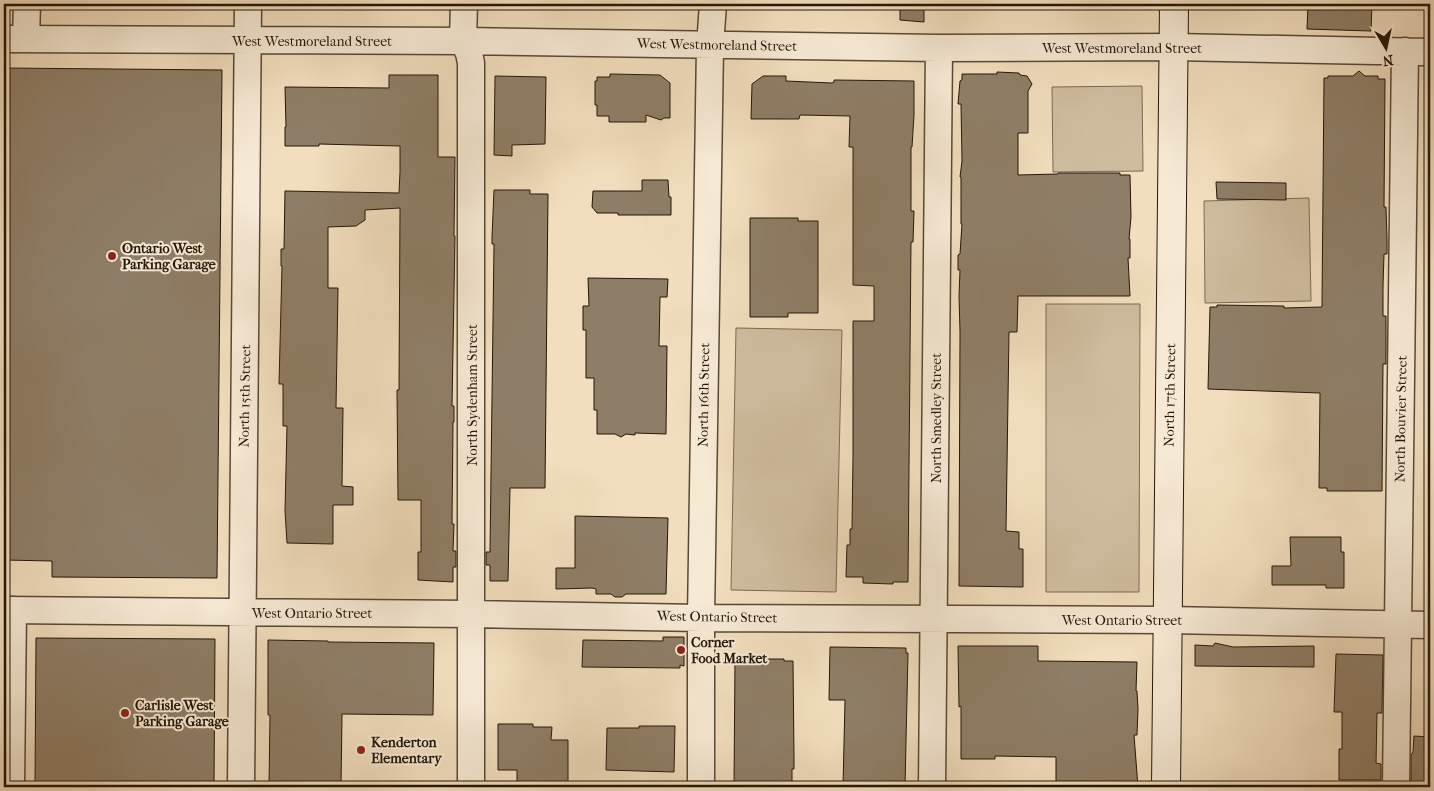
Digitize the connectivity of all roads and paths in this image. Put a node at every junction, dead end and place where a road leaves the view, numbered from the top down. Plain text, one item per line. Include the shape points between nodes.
1 (27, 4) edge
2 (248, 4) edge
3 (464, 4) edge
4 (713, 4) edge
5 (1174, 4) edge
6 (15, 39) edge
7 (248, 40) junction
8 (463, 41) junction
9 (710, 46) junction
10 (939, 48) junction
11 (1174, 48) junction
12 (1404, 51) junction
13 (1430, 52) edge
14 (8, 610) edge
15 (243, 613) junction
16 (472, 614) junction
17 (701, 618) junction
18 (934, 619) junction
19 (1168, 620) junction
20 (1398, 625) junction
21 (1430, 625) edge
22 (11, 787) edge
23 (241, 787) edge
24 (471, 787) edge
25 (701, 787) edge
26 (932, 787) edge
27 (1166, 787) edge
28 (1396, 787) edge

1 - 6 street
2 - 7 street, North 15th Street
3 - 8 street, North Sydenham Street
4 - 9 street, North 16th Street
5 - 11 street, North 17th Street
6 - 7 street, West Westmoreland Street
7 - 8 street, West Westmoreland Street
7 - 15 street, North 15th Street
8 - 9 street, West Westmoreland Street
8 - 16 street, North Sydenham Street via 471,63
9 - 10 street, West Westmoreland Street
9 - 17 street, North 16th Street
10 - 11 street, West Westmoreland Street
10 - 18 street, North Smedley Street
11 - 12 street, West Westmoreland Street
11 - 19 street, North 17th Street
12 - 13 street, West Westmoreland Street
12 - 20 street, North Bouvier Street
14 - 15 street, West Ontario Street
14 - 22 street
15 - 16 street, West Ontario Street
15 - 23 street, North 15th Street
16 - 17 street, West Ontario Street
16 - 24 street, North Sydenham Street
17 - 18 street, West Ontario Street
17 - 25 street, North 16th Street
18 - 19 street, West Ontario Street
18 - 26 street, North Smedley Street
19 - 20 street, West Ontario Street
19 - 27 street, North 17th Street
20 - 21 street, West Ontario Street
20 - 28 street, North Bouvier Street

